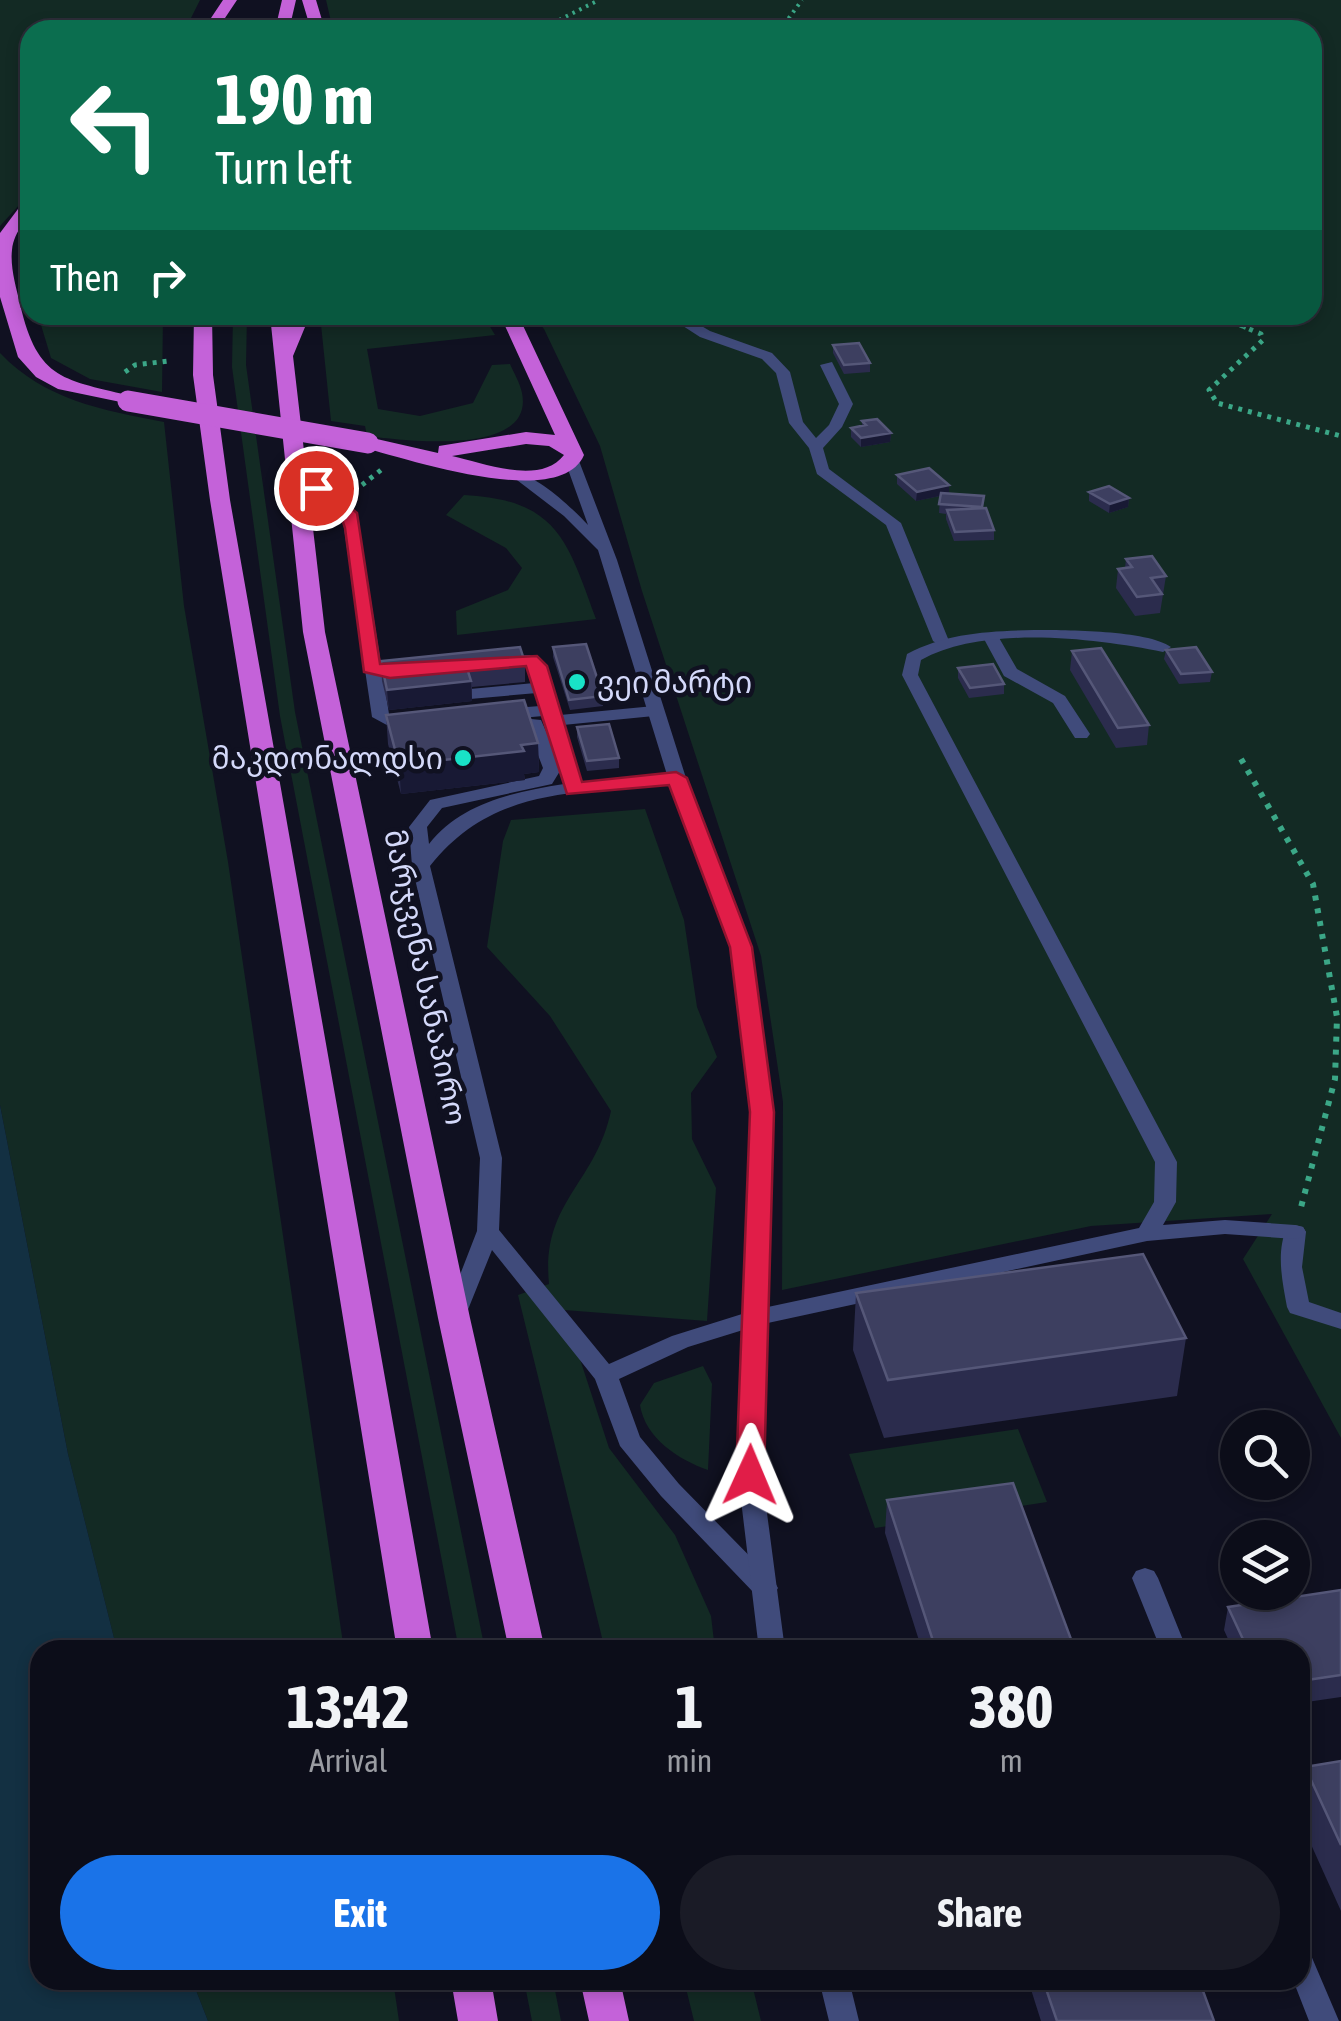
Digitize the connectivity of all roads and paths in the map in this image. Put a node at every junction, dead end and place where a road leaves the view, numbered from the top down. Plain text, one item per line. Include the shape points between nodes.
1 (599, 0) edge
2 (802, 0) edge
3 (559, 20) edge
4 (786, 20) edge
5 (20, 216) edge
6 (20, 238) edge
7 (6, 269) junction
8 (203, 325) edge
9 (280, 325) edge
10 (298, 325) edge
11 (514, 325) edge
12 (690, 325) edge
13 (1240, 325) edge
14 (282, 360) junction
15 (168, 362) dead end
16 (827, 364) dead end
17 (135, 365) dead end
18 (550, 396) junction
19 (1341, 436) edge
20 (505, 441) junction
21 (368, 442) junction
22 (816, 447) junction
23 (571, 455) junction
24 (494, 470) junction
25 (295, 471) junction
26 (520, 476) junction
27 (610, 560) junction
28 (992, 639) junction
29 (941, 641) junction
30 (1163, 647) edge
31 (480, 663) edge
32 (371, 668) junction
33 (390, 672) edge
34 (544, 687) junction
35 (470, 694) edge
36 (654, 711) junction
37 (552, 715) junction
38 (429, 726) edge
39 (1080, 734) dead end
40 (1241, 759) dead end
41 (676, 778) junction
42 (574, 789) junction
43 (421, 866) junction
44 (1341, 972) edge
45 (1331, 973) junction
46 (488, 1231) junction
47 (1295, 1232) junction
48 (1147, 1234) junction
49 (758, 1317) junction
50 (454, 1318) junction
51 (1341, 1321) edge
52 (606, 1376) junction
53 (1144, 1578) dead end
54 (764, 1588) junction
55 (413, 1640) edge
56 (525, 1640) edge
57 (771, 1640) edge
58 (1170, 1640) edge
59 (1310, 1987) edge
60 (473, 1990) edge
61 (602, 1990) edge
62 (836, 1990) edge
63 (478, 2021) edge
64 (609, 2021) edge
65 (844, 2021) edge
66 (1324, 2021) edge

1 - 3 path
2 - 4 path
5 - 7 highway via 3,252
6 - 7 highway
7 - 21 highway, bridge via 22,354 66,385
8 - 55 highway via 220,500
9 - 14 highway, მარჯვენა სანაპირო
10 - 14 highway
11 - 18 highway
12 - 22 street via 767,356 783,372 796,423
13 - 19 path via 1263,340 1209,390 1216,403
14 - 25 highway, მარჯვენა სანაპირო
15 - 17 path
16 - 22 street via 846,404
18 - 20 highway via 543,417
18 - 23 highway
20 - 21 highway via 451,450
20 - 23 highway via 551,439
20 - 24 highway via 484,457
21 - 24 highway
22 - 29 street via 822,471 893,523
23 - 26 highway via 554,473
23 - 27 street
24 - 26 highway
25 - 32 street via 349,513
25 - 50 highway, მარჯვენა სანაპირო via 314,632
26 - 27 street via 569,513
27 - 36 street
28 - 29 street
28 - 30 street via 1120,636
28 - 39 street via 1010,672 1059,700
29 - 48 street via 913,658 910,675 1166,1162 1165,1202
31 - 34 street via 530,660
32 - 33 street
32 - 38 street via 388,730
34 - 35 street
34 - 37 street
36 - 37 street
36 - 41 street
37 - 42 street
37 - 43 street via 485,720 536,724 552,768 546,780 529,786 436,804 418,827
40 - 45 path via 1312,884
41 - 42 street
41 - 49 street via 741,947 762,1112
42 - 43 street via 530,794 462,820 437,839
43 - 46 street via 491,1158
44 - 45 path
45 - 47 path via 1335,1080
46 - 50 street
46 - 52 street
47 - 48 street
47 - 51 street via 1290,1267 1298,1307
48 - 49 street
49 - 52 street via 650,1351
49 - 54 street via 750,1475
50 - 56 highway, მარჯვენა სანაპირო
52 - 54 street via 630,1440
53 - 58 street
54 - 57 street
59 - 66 street
60 - 63 highway
61 - 64 highway
62 - 65 street

